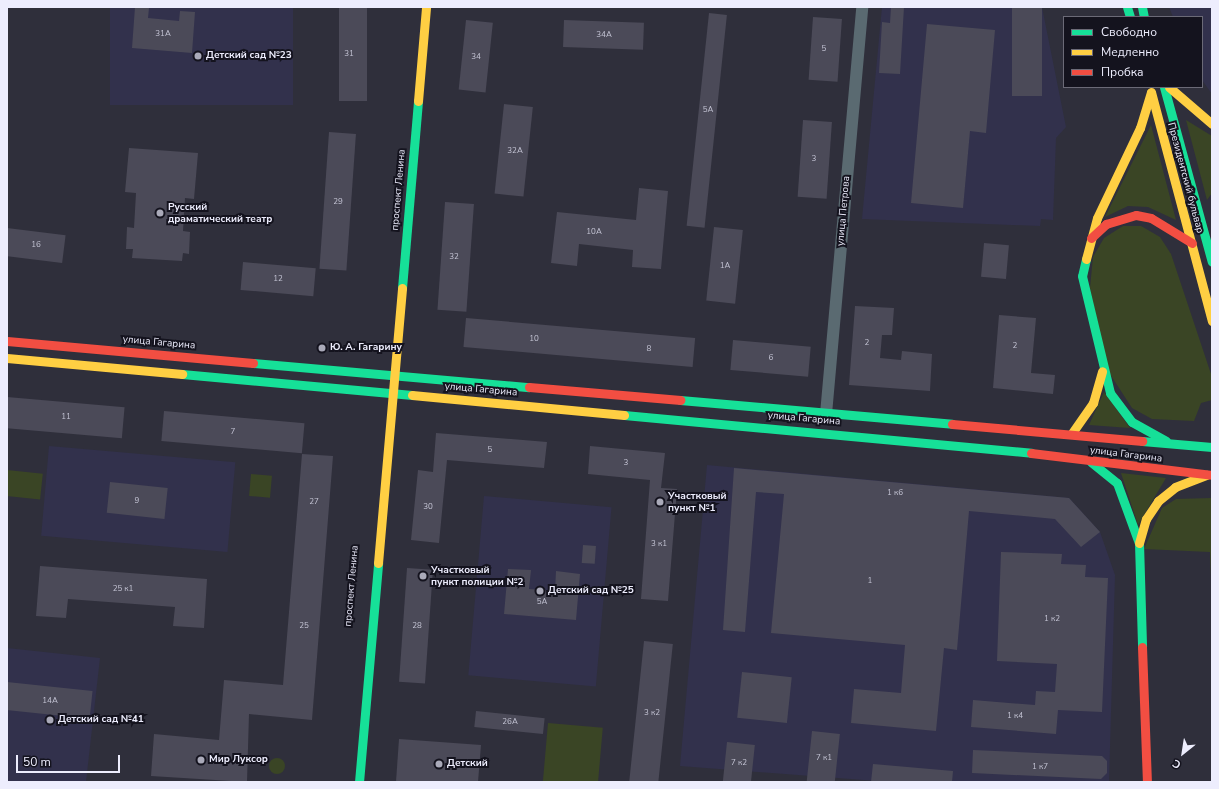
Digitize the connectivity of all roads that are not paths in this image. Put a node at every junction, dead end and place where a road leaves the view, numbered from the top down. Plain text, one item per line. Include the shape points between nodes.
1 (426, 7) edge
2 (862, 7) edge
3 (1164, 88) edge
4 (1170, 88) edge
5 (1150, 90) edge
6 (1212, 124) edge
7 (1210, 218) dead end
8 (1205, 236) junction
9 (1090, 239) junction
10 (1192, 243) junction
11 (1212, 262) edge
12 (1212, 321) edge
13 (7, 341) edge
14 (7, 358) edge
15 (381, 369) junction
16 (1102, 371) junction
17 (394, 375) junction
18 (379, 392) junction
19 (392, 393) junction
20 (378, 406) dead end
21 (826, 414) junction
22 (825, 432) junction
23 (1072, 433) junction
24 (1170, 443) junction
25 (1212, 447) edge
26 (1091, 462) junction
27 (1210, 475) edge
28 (1139, 543) junction
29 (359, 782) edge
30 (1147, 782) edge

1 - 17 main road, проспект Ленина
2 - 21 street, улица Петрова
3 - 8 main road, Президентский бульвар
4 - 6 main road
5 - 9 main road via 1140,128
5 - 10 main road, Президентский бульвар
7 - 8 main road
8 - 11 main road, Президентский бульвар
9 - 10 main road via 1106,224 1136,215 1151,218
9 - 16 main road via 1082,276
10 - 12 main road, Президентский бульвар
13 - 15 main road, улица Гагарина
14 - 18 main road
15 - 17 main road, улица Гагарина
15 - 18 main road
16 - 23 main road via 1094,404
16 - 24 main road via 1119,409 1132,422
17 - 19 main road, проспект Ленина
17 - 21 main road, улица Гагарина
18 - 19 main road, улица Гагарина
18 - 20 main road
19 - 22 main road, улица Гагарина
19 - 29 main road
21 - 22 main road
21 - 23 main road, улица Гагарина
22 - 26 main road, улица Гагарина via 1011,450
23 - 24 main road, улица Гагарина
24 - 25 main road, улица Гагарина
26 - 27 main road, улица Гагарина
26 - 28 main road via 1117,483
27 - 28 main road via 1175,487 1158,501 1146,519
28 - 30 main road

